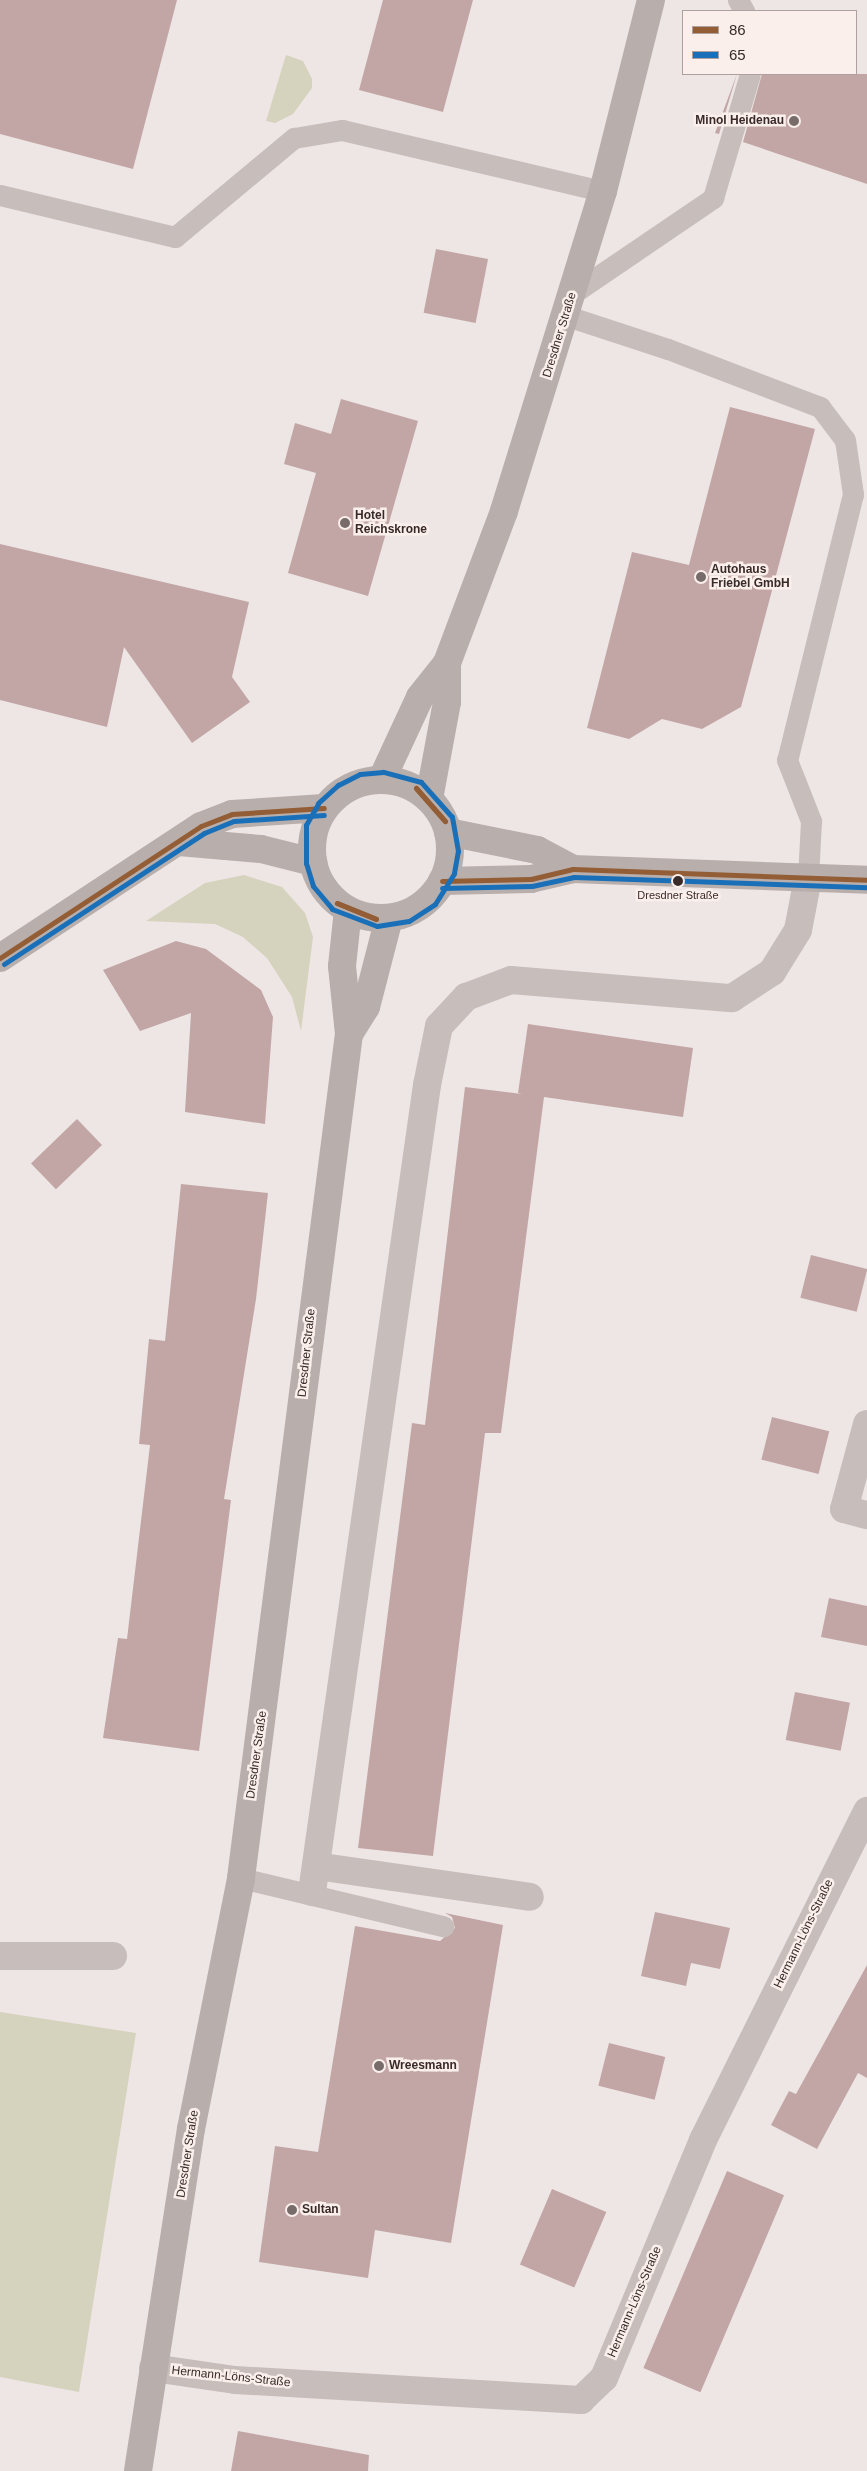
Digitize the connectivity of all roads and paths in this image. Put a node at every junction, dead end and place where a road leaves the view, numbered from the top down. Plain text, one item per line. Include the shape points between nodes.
1 (651, 0) edge
2 (750, 75) edge
3 (603, 191) junction
4 (0, 195) edge
5 (570, 305) junction
6 (447, 663) junction
7 (382, 779) junction
8 (429, 799) junction
9 (324, 808) junction
10 (448, 832) junction
11 (179, 842) junction
12 (313, 862) junction
13 (573, 869) junction
14 (808, 878) junction
15 (867, 880) edge
16 (442, 881) junction
17 (348, 910) junction
18 (389, 918) junction
19 (0, 958) edge
20 (349, 1034) junction
21 (867, 1424) edge
22 (867, 1515) edge
23 (867, 1811) edge
24 (316, 1866) junction
25 (241, 1878) junction
26 (312, 1892) junction
27 (530, 1897) dead end
28 (443, 1926) dead end
29 (0, 1956) edge
30 (113, 1956) dead end
31 (153, 2368) junction
32 (138, 2471) edge

1 - 3 street, Dresdner Straße
2 - 5 lane via 713,198
3 - 4 lane via 342,130 294,138 175,237
3 - 5 street, Dresdner Straße
5 - 6 street, Dresdner Straße via 504,511
5 - 14 lane via 668,349 820,407 845,440 853,494 787,760 811,821
6 - 7 street, Dresdner Straße via 415,705
6 - 8 street, Dresdner Straße via 446,702
7 - 8 street via 416,788
7 - 9 street via 362,781 342,791
8 - 10 street
9 - 11 street via 232,814 201,826
9 - 12 street via 313,827
10 - 13 street via 537,850
10 - 16 street via 451,852
11 - 12 street via 261,849
11 - 19 street
12 - 17 street via 320,882
13 - 14 street
13 - 16 street via 531,879
14 - 15 street
14 - 24 street via 798,930 772,972 732,998 511,980 466,997 439,1026 427,1085
16 - 18 street via 418,908
17 - 18 street via 376,919
17 - 20 street, Dresdner Straße via 342,966
18 - 20 street, Dresdner Straße via 366,1007
20 - 25 street, Dresdner Straße
21 - 22 street via 844,1509
23 - 31 street, Hermann-Löns-Straße via 703,2140 604,2378 581,2400 235,2380
24 - 26 street
24 - 27 street
25 - 26 lane
25 - 31 street, Dresdner Straße via 191,2128
26 - 28 lane
29 - 30 street
31 - 32 street, Dresdner Straße

